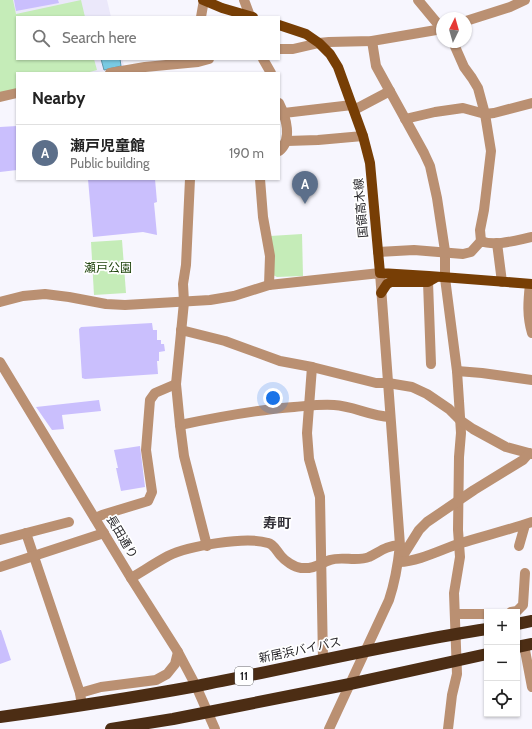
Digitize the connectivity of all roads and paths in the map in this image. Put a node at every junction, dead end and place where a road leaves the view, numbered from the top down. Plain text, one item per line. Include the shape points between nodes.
1 (204, 0) edge
2 (244, 0) edge
3 (418, 0) edge
4 (525, 0) edge
5 (202, 16) edge
6 (249, 16) edge
7 (252, 16) edge
8 (472, 19) edge
9 (280, 25) edge
10 (372, 41) junction
11 (319, 43) junction
12 (456, 48) edge
13 (280, 49) edge
14 (263, 60) edge
15 (198, 61) edge
16 (116, 72) edge
17 (198, 72) edge
18 (270, 72) edge
19 (390, 91) junction
20 (16, 93) edge
21 (0, 97) edge
22 (532, 103) edge
23 (280, 105) edge
24 (353, 108) junction
25 (284, 113) junction
26 (485, 114) junction
27 (406, 119) junction
28 (363, 136) junction
29 (287, 141) junction
30 (280, 150) edge
31 (190, 180) edge
32 (260, 180) edge
33 (532, 237) edge
34 (481, 241) junction
35 (497, 243) junction
36 (378, 252) junction
37 (445, 252) junction
38 (380, 273) junction
39 (437, 279) junction
40 (502, 282) junction
41 (531, 284) edge
42 (269, 285) junction
43 (381, 293) junction
44 (0, 302) edge
45 (184, 302) junction
46 (181, 330) junction
47 (532, 333) edge
48 (0, 362) edge
49 (431, 364) dead end
50 (312, 367) junction
51 (457, 371) junction
52 (532, 380) edge
53 (388, 383) junction
54 (176, 384) junction
55 (310, 406) junction
56 (390, 417) junction
57 (460, 420) junction
58 (180, 425) junction
59 (531, 454) edge
60 (458, 501) junction
61 (95, 518) junction
62 (70, 522) dead end
63 (528, 523) edge
64 (26, 533) junction
65 (104, 533) junction
66 (0, 540) edge
67 (460, 544) junction
68 (400, 545) junction
69 (207, 546) junction
70 (519, 546) dead end
71 (34, 556) junction
72 (398, 562) junction
73 (321, 565) junction
74 (0, 567) edge
75 (525, 573) dead end
76 (131, 578) junction
77 (519, 609) edge
78 (455, 614) junction
79 (484, 614) edge
80 (532, 621) edge
81 (520, 623) edge
82 (484, 629) edge
83 (456, 634) junction
84 (524, 645) edge
85 (366, 651) junction
86 (178, 652) junction
87 (484, 655) edge
88 (323, 660) junction
89 (457, 661) junction
90 (350, 684) junction
91 (196, 686) junction
92 (532, 687) edge
93 (80, 693) junction
94 (82, 706) junction
95 (208, 712) junction
96 (0, 718) edge
97 (111, 729) edge
98 (215, 729) edge
99 (329, 729) edge
100 (448, 729) edge

1 - 5 street
1 - 6 main road
2 - 7 street
3 - 10 street via 442,29
4 - 8 street
9 - 11 main road, 国領高木線 via 306,34
10 - 11 street
10 - 19 street via 376,66
11 - 13 street
11 - 24 main road, 国領高木線 via 338,67
12 - 26 street via 478,88
14 - 18 street
15 - 16 street
15 - 17 street
19 - 24 street
19 - 27 street
20 - 21 street
22 - 26 street
23 - 25 street
24 - 25 street
24 - 28 main road, 国領高木線
25 - 29 street
26 - 27 street via 463,108
26 - 34 street via 490,151 480,230
27 - 37 street via 430,166
28 - 29 street
28 - 36 main road, 国領高木線 via 370,162
29 - 30 street
31 - 45 street
32 - 42 street via 270,256
33 - 35 street
34 - 35 street via 487,244
34 - 37 street via 472,252
35 - 40 street
36 - 37 street
36 - 38 main road, 国領高木線
37 - 39 street
38 - 39 main road
38 - 42 street
38 - 43 street
39 - 40 main road
39 - 43 main road via 391,282
39 - 49 street
39 - 51 street
40 - 41 main road
41 - 47 street via 528,319
42 - 45 street via 234,296
43 - 53 street
44 - 45 street via 45,294 118,305
45 - 46 street
46 - 50 street via 225,341 280,361
46 - 54 street
48 - 61 street, 長田通り
50 - 53 street via 376,383
50 - 55 street
51 - 52 street
51 - 57 street
53 - 56 street
53 - 57 street via 404,385 427,394
54 - 58 street
54 - 61 street via 155,393 150,400 146,450 152,492 148,501
55 - 56 street via 344,406 372,415
55 - 58 street via 259,410
55 - 73 street via 307,433 309,460 320,498
56 - 68 street
57 - 59 street via 506,447
57 - 60 street
58 - 69 street via 184,456
59 - 60 street
60 - 67 street
60 - 72 street via 427,522
61 - 65 street, 長田通り
62 - 64 street
63 - 67 street
63 - 70 street
64 - 66 street
64 - 71 street
65 - 71 street
65 - 76 street, 長田通り
67 - 72 street
67 - 78 street via 454,593
68 - 72 street
68 - 73 street via 383,548 368,557 330,560
69 - 73 street via 235,540 254,540 270,543 284,558 299,568
69 - 76 street via 168,556
71 - 74 street
71 - 93 street
72 - 85 street via 389,600
73 - 88 street
75 - 77 street via 523,605
76 - 86 street, 長田通り
78 - 79 street
78 - 83 street
80 - 81 highway
82 - 83 highway, 新居浜バイパス / 11
83 - 85 highway, 新居浜バイパス / 11
83 - 89 street
84 - 92 street
85 - 88 highway, 新居浜バイパス / 11
85 - 90 street
86 - 91 street, 長田通り
86 - 93 street via 175,664 167,674 156,680 101,687
87 - 89 highway, 11
88 - 91 highway, 新居浜バイパス / 11
89 - 90 highway, 11
89 - 100 street
90 - 95 highway, 11
90 - 99 street
91 - 94 highway, 新居浜バイパス / 11
91 - 95 street, 長田通り
93 - 94 street
94 - 96 highway, 新居浜バイパス / 11
95 - 97 highway, 11
95 - 98 street, 長田通り

